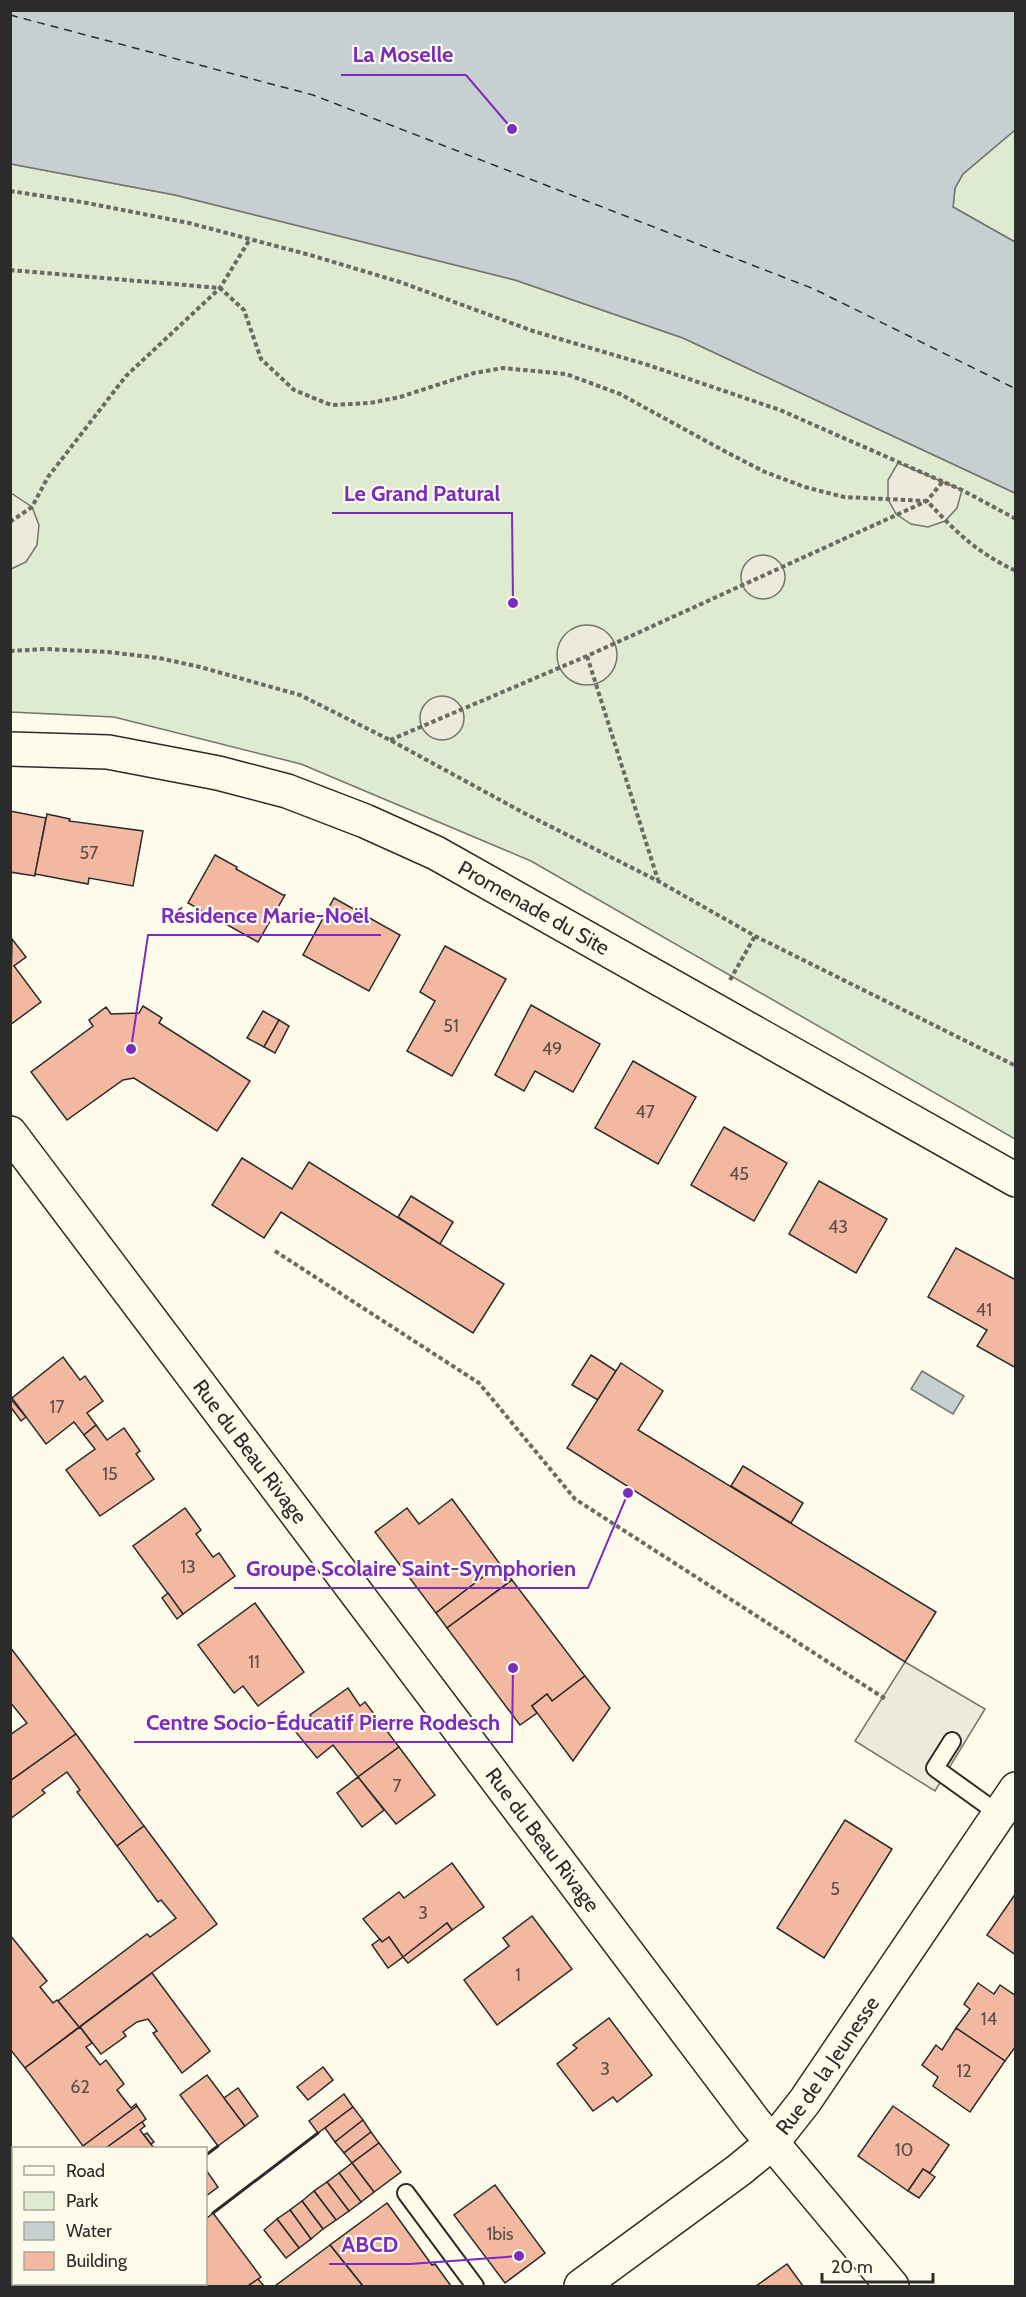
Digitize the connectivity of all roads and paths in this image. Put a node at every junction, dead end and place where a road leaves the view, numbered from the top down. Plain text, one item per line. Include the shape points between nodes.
1 (10, 190) edge
2 (250, 239) junction
3 (10, 270) edge
4 (220, 288) junction
5 (943, 482) junction
6 (927, 501) junction
7 (1016, 519) edge
8 (10, 522) edge
9 (1016, 572) edge
10 (10, 651) edge
11 (587, 656) junction
12 (390, 740) junction
13 (10, 749) edge
14 (658, 881) junction
15 (755, 936) junction
16 (714, 1008) junction
17 (1016, 1066) edge
18 (10, 1133) edge
19 (1016, 1180) edge
20 (275, 1251) dead end
21 (887, 1700) dead end
22 (952, 1741) dead end
23 (1007, 1801) edge
24 (772, 2143) junction
25 (405, 2193) dead end
26 (475, 2286) edge
27 (581, 2286) edge
28 (892, 2286) edge

1 - 2 path via 189,223
2 - 4 path
2 - 5 path via 400,282 533,331 780,410
3 - 4 path
4 - 6 path via 244,310 261,359 294,390 331,405 400,397 474,373 503,368 566,374 620,394 737,458 805,487 844,497
4 - 8 path via 126,376 48,477 32,507
5 - 6 path
5 - 7 path
6 - 9 path via 964,540
6 - 11 path
10 - 12 path via 108,651 200,667 300,695
11 - 12 path
11 - 14 path
12 - 14 path
13 - 16 street, Promenade du Site via 108,752 287,791 436,852
14 - 15 path
15 - 16 path
15 - 17 path
16 - 19 street, Promenade du Site
18 - 24 street, Rue du Beau Rivage
20 - 21 path via 479,1383 574,1499
22 - 23 lane via 935,1768
23 - 24 street, Rue de la Jeunesse via 805,2101
24 - 27 street, Rue de la Jeunesse
24 - 28 street, Rue du Beau Rivage
25 - 26 lane

